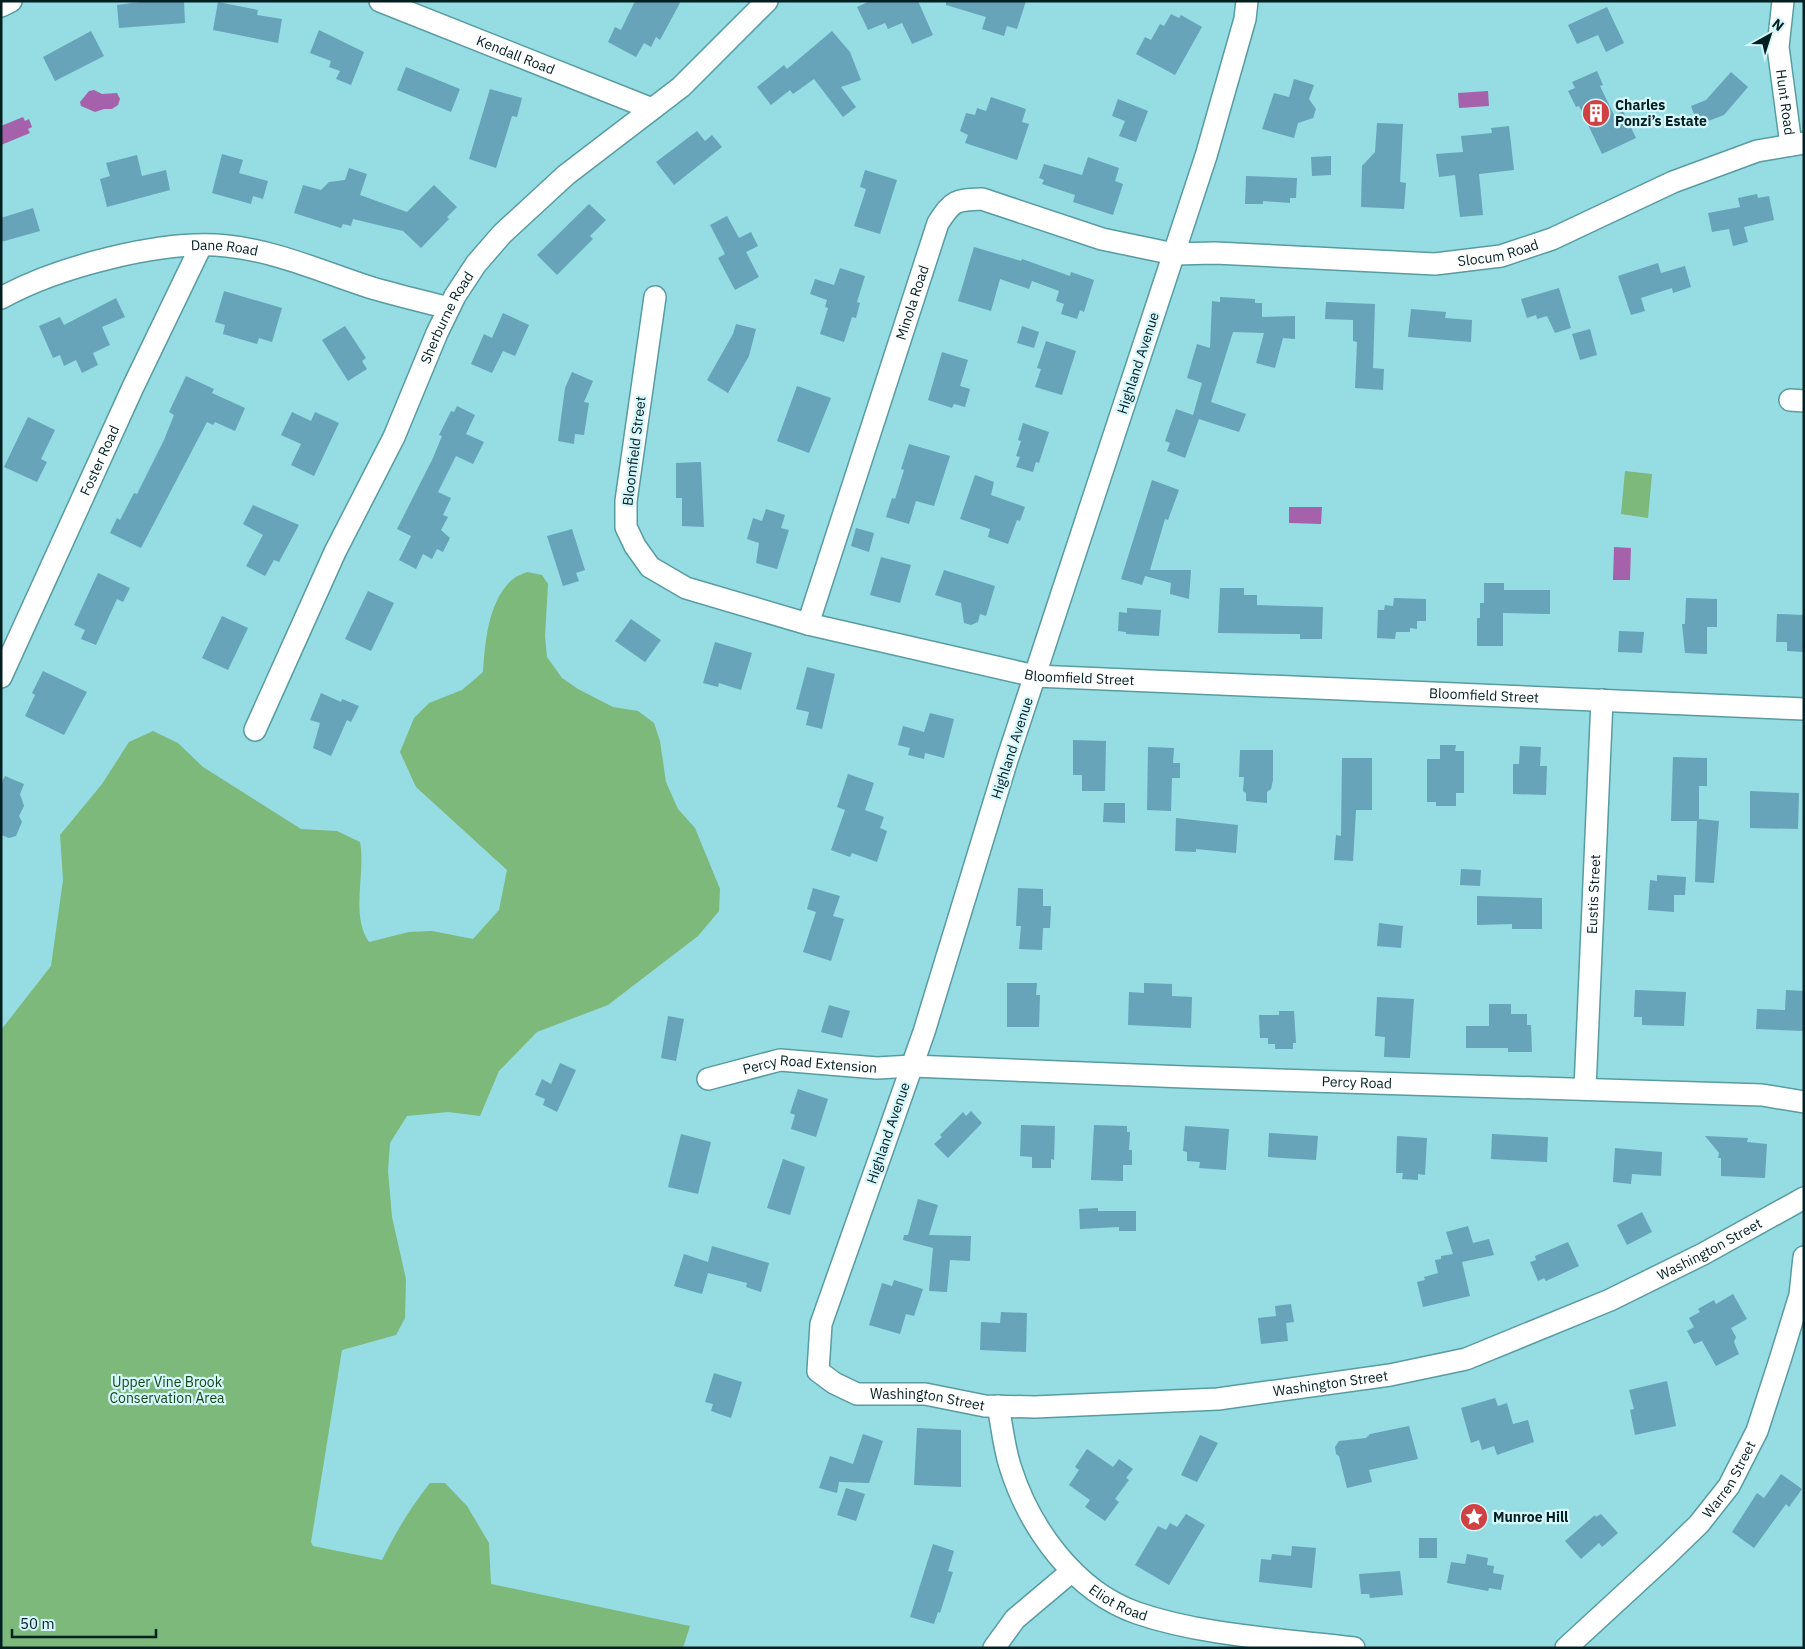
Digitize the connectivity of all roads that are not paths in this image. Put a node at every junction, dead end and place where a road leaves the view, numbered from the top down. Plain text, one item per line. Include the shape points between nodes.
1 (11, 1) edge
2 (380, 1) edge
3 (767, 1) edge
4 (1247, 1) edge
5 (1784, 1) edge
6 (1, 6) edge
7 (652, 110) junction
8 (1798, 144) edge
9 (201, 246) junction
10 (1174, 254) junction
11 (655, 297) dead end
12 (1, 298) edge
13 (449, 308) junction
14 (808, 624) junction
15 (1035, 676) junction
16 (1, 677) edge
17 (1602, 700) junction
18 (1804, 709) edge
19 (255, 730) dead end
20 (912, 1066) junction
21 (708, 1080) dead end
22 (1585, 1089) junction
23 (1804, 1102) edge
24 (1804, 1198) edge
25 (1804, 1257) edge
26 (825, 1376) joint
27 (998, 1406) junction
28 (1072, 1571) junction
29 (994, 1648) edge
30 (1354, 1648) edge
31 (1566, 1648) edge

1 - 6 street
2 - 7 street, Kendall Road
3 - 7 street, Sherburne Road via 681,87
4 - 10 street, Highland Avenue via 1246,19
5 - 8 street, Hunt Road via 1778,47
7 - 13 street, Sherburne Road via 566,175 502,234 476,264
8 - 10 street, Slocum Road via 1757,151 1673,182 1552,239 1501,256 1436,264 1215,253
9 - 12 street, Dane Road via 172,245 76,267 22,286
9 - 13 street, Dane Road via 227,246 288,259 371,287
9 - 16 street, Foster Road
10 - 14 street, Minola Road via 1102,239 982,199 950,204 938,223
10 - 15 street, Highland Avenue
11 - 14 street, Bloomfield Street via 626,501 629,534 650,567 686,588
13 - 19 street, Sherburne Road via 394,436 335,552
14 - 15 street, Bloomfield Street
15 - 17 street, Bloomfield Street
15 - 20 street, Highland Avenue
17 - 18 street, Bloomfield Street
17 - 22 street, Eustis Street
20 - 21 street, Percy Road Extension via 877,1068 780,1060
20 - 22 street, Percy Road
20 - 26 street, Highland Avenue via 821,1324 818,1371
22 - 23 street, Percy Road via 1762,1094
24 - 27 street, Washington Street via 1703,1254 1610,1300 1466,1359 1390,1375 1218,1399 1035,1408
25 - 31 street, Warren Street via 1800,1295 1757,1432 1729,1486 1666,1556
26 - 27 street, Washington Street via 857,1394 924,1394
27 - 28 street, Eliot Road via 1010,1465 1025,1507
28 - 29 street via 1015,1619
28 - 30 street, Eliot Road via 1102,1594 1136,1612 1191,1627

